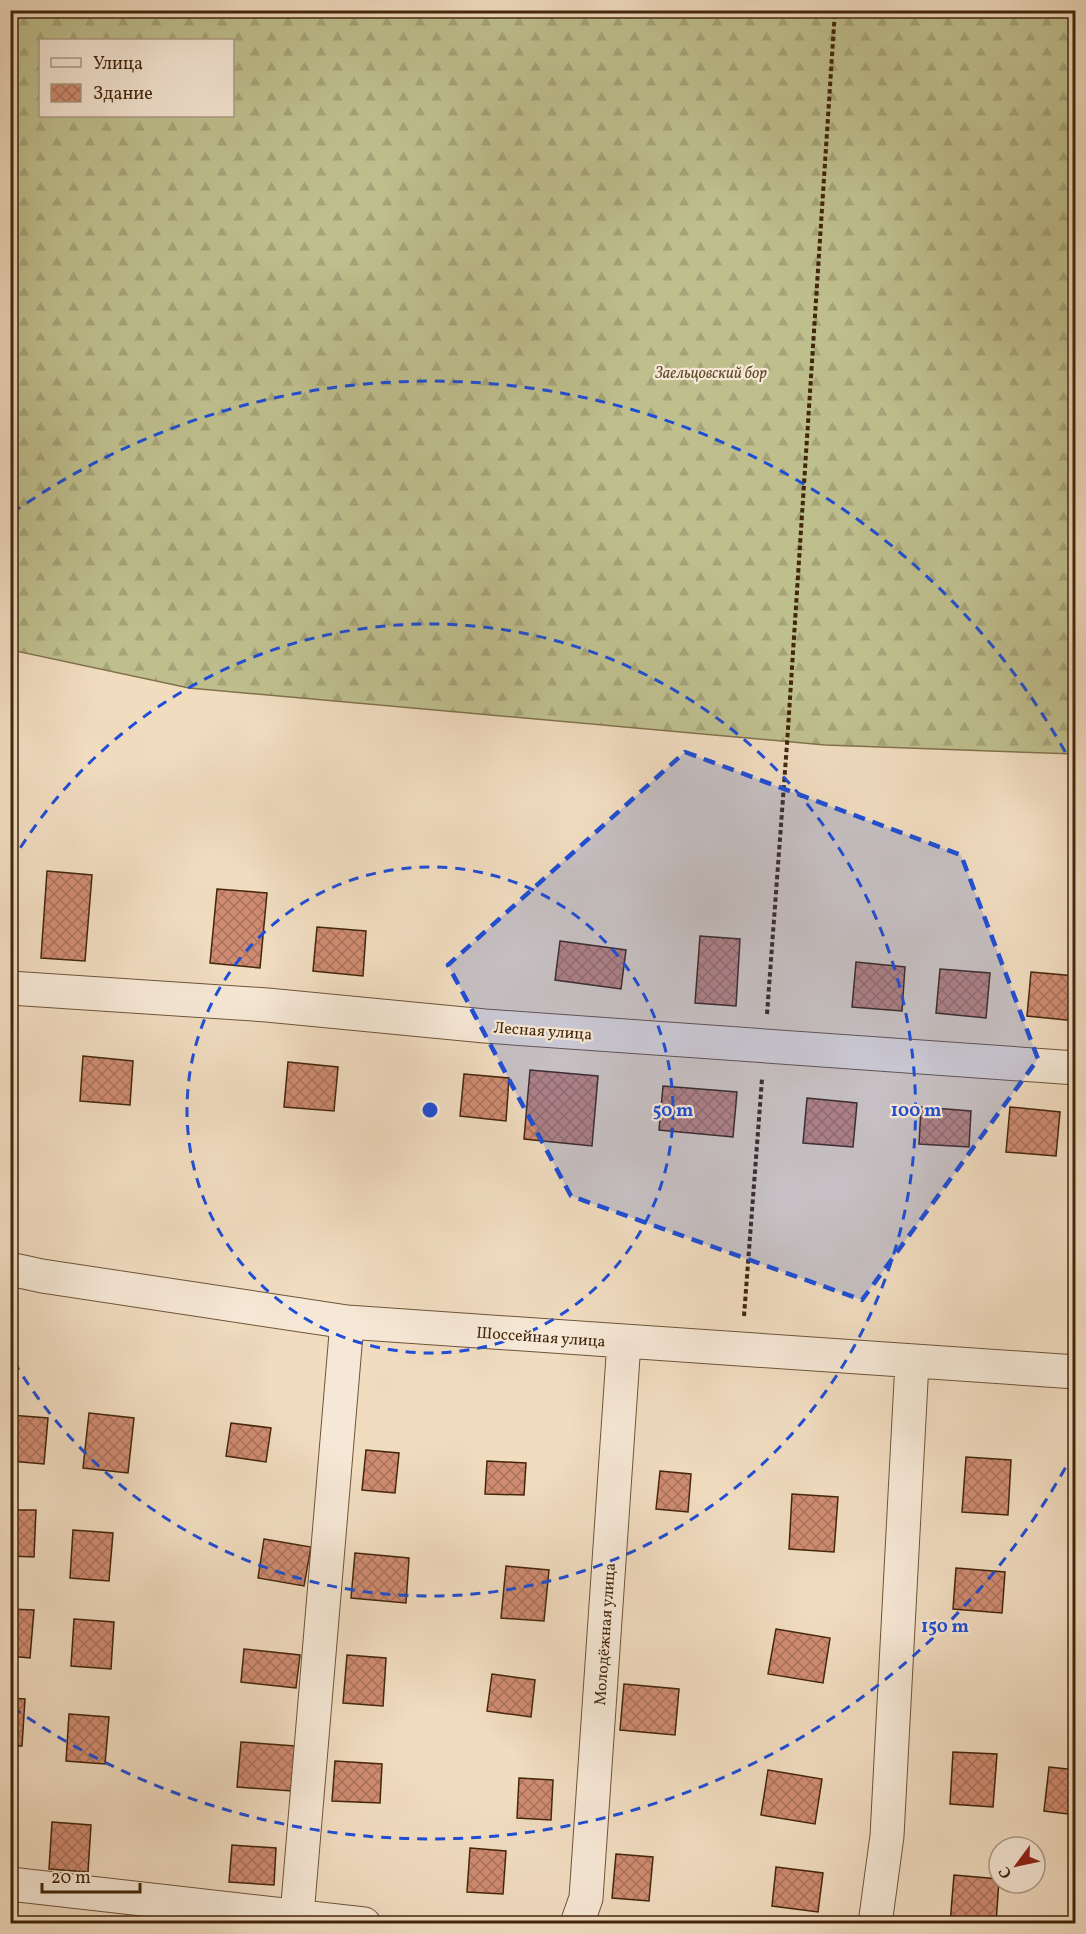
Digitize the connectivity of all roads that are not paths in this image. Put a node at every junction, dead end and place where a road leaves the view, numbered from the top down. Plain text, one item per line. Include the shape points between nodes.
1 (10, 988) edge
2 (1076, 1068) edge
3 (10, 1269) edge
4 (346, 1322) junction
5 (624, 1342) junction
6 (912, 1362) junction
7 (1076, 1372) edge
8 (10, 1884) edge
9 (297, 1915) junction
10 (364, 1923) edge
11 (577, 1923) edge
12 (875, 1923) edge

1 - 2 street, Лесная улица
3 - 4 street, Шоссейная улица
4 - 5 street, Шоссейная улица
4 - 9 street
5 - 6 street, Шоссейная улица
5 - 11 street, Молодёжная улица via 586,1898
6 - 7 street, Шоссейная улица
6 - 12 street via 887,1836
8 - 9 street
9 - 10 street

